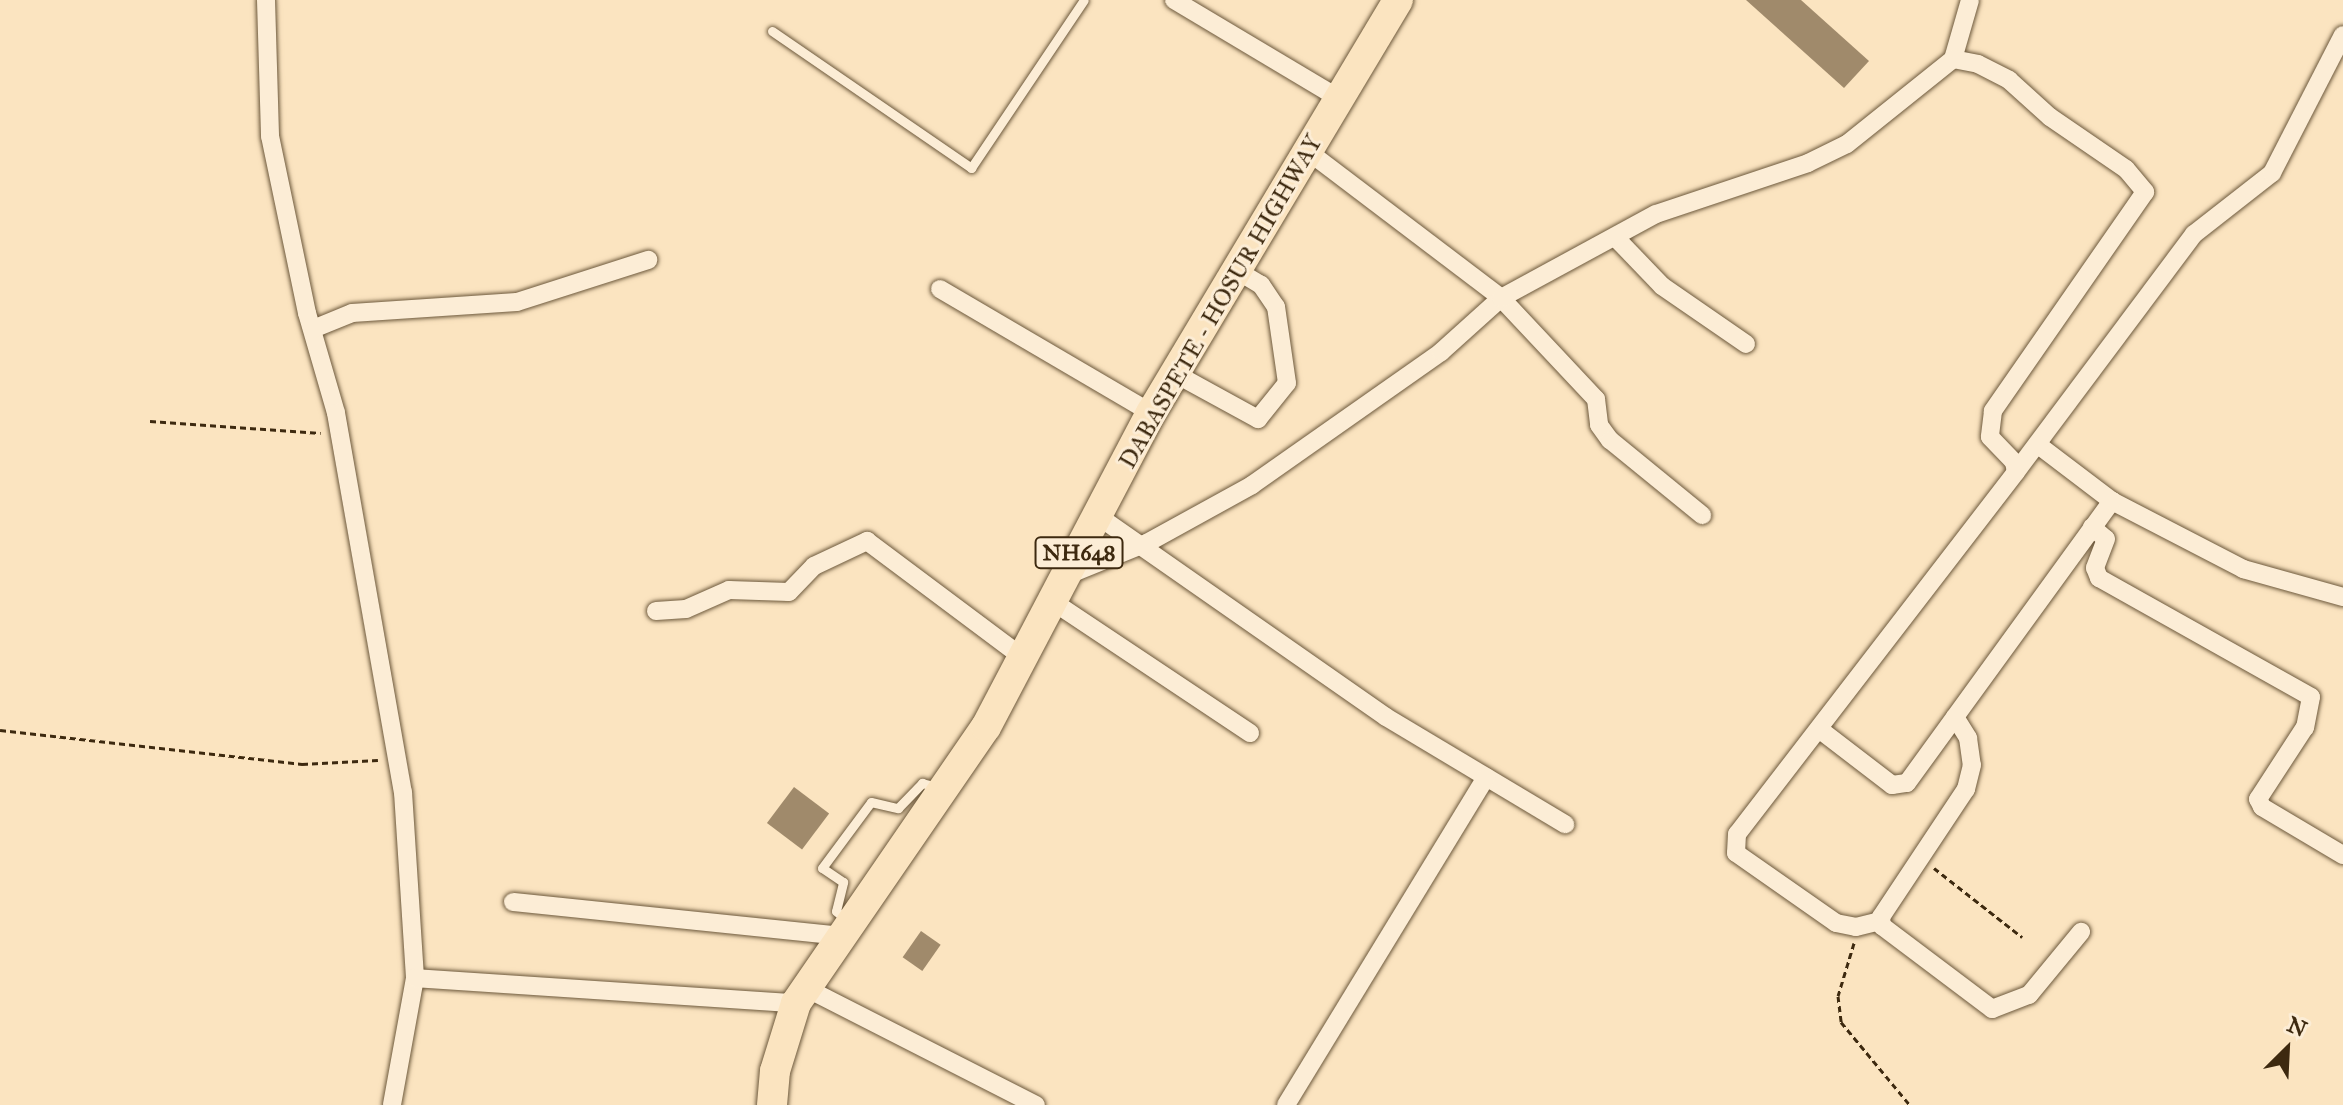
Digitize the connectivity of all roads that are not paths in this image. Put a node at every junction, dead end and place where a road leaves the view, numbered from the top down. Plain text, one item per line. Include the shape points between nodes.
1 (266, 0) edge
2 (1084, 0) edge
3 (1174, 0) edge
4 (1398, 0) edge
5 (1970, 0) edge
6 (772, 31) dead end
7 (2343, 35) edge
8 (1953, 59) junction
9 (1340, 99) junction
10 (1309, 152) junction
11 (1615, 237) junction
12 (648, 260) dead end
13 (1238, 271) junction
14 (940, 289) dead end
15 (1501, 298) junction
16 (313, 329) junction
17 (1746, 344) dead end
18 (1174, 373) junction
19 (1151, 413) junction
20 (2037, 444) junction
21 (2016, 472) junction
22 (2112, 501) junction
23 (1702, 515) dead end
24 (1098, 516) junction
25 (2092, 527) junction
26 (1068, 575) junction
27 (2343, 597) edge
28 (1052, 601) junction
29 (656, 611) dead end
30 (1025, 659) junction
31 (1955, 717) junction
32 (1819, 729) junction
33 (1250, 733) dead end
34 (1486, 777) junction
35 (947, 790) junction
36 (1565, 824) dead end
37 (2343, 855) edge
38 (513, 902) dead end
39 (1880, 921) junction
40 (845, 929) junction
41 (2081, 932) dead end
42 (415, 978) junction
43 (801, 995) junction
44 (392, 1105) edge
45 (772, 1105) edge
46 (1036, 1105) edge
47 (1286, 1105) edge

1 - 16 street via 270,136
2 - 6 lane via 971,168
3 - 9 street
4 - 9 highway, DABASPETE - HOSUR HIGHWAY / NH648
5 - 8 street
7 - 20 street via 2272,173 2194,234
8 - 11 street via 1847,144 1808,163 1656,214
8 - 21 street via 1978,64 2009,80 2050,117 2138,179 2145,192 1993,411 1990,437 2014,462
9 - 10 highway, DABASPETE - HOSUR HIGHWAY / NH648
10 - 13 highway, DABASPETE - HOSUR HIGHWAY / NH648
10 - 15 street
11 - 15 street
11 - 17 street via 1662,286
12 - 16 street via 517,302 352,313
13 - 18 highway, DABASPETE - HOSUR HIGHWAY / NH648
13 - 18 street via 1261,285 1276,307 1287,383 1265,416 1249,418
14 - 19 street
15 - 23 street via 1596,399 1599,425 1610,440
15 - 26 street via 1441,352 1252,485 1147,543
16 - 42 street via 339,434 403,792
18 - 19 highway, DABASPETE - HOSUR HIGHWAY / NH648
19 - 24 highway, DABASPETE - HOSUR HIGHWAY / NH648
20 - 21 street
20 - 22 street
21 - 32 street
22 - 25 street
22 - 27 street via 2243,569
24 - 26 highway, DABASPETE - HOSUR HIGHWAY / NH648
24 - 34 street via 1386,717
25 - 31 street
25 - 37 street via 2106,539 2095,568 2099,578 2311,697 2305,727 2258,799 2262,807
26 - 28 highway, DABASPETE - HOSUR HIGHWAY / NH648
28 - 30 highway, DABASPETE - HOSUR HIGHWAY / NH648
28 - 33 street
29 - 30 street via 686,609 729,590 789,592 814,566 867,541
30 - 35 highway, DABASPETE - HOSUR HIGHWAY / NH648
31 - 32 street via 1900,786
31 - 39 street via 1968,738 1972,765 1966,789
32 - 39 street via 1737,834 1736,853 1836,923 1856,927
34 - 36 street
34 - 47 street
35 - 40 highway, DABASPETE - HOSUR HIGHWAY / NH648
35 - 40 lane via 922,783 898,808 871,802 822,868 843,882 836,911
38 - 40 street
39 - 41 street via 1992,1009 2029,995
40 - 43 highway, DABASPETE - HOSUR HIGHWAY / NH648
42 - 43 street
42 - 44 street
43 - 45 highway, DABASPETE - HOSUR HIGHWAY / NH648 via 775,1071
43 - 46 street

